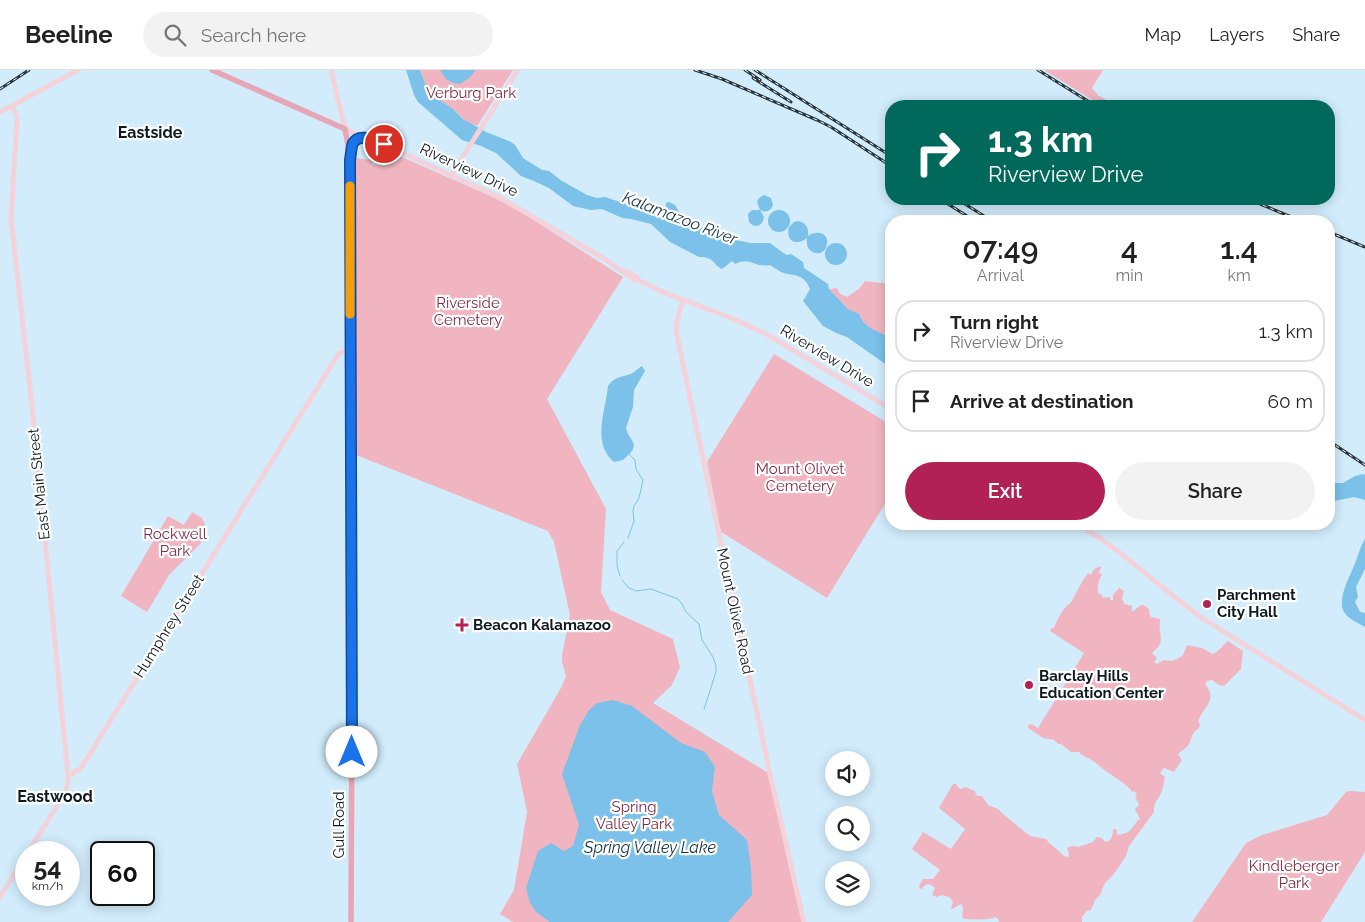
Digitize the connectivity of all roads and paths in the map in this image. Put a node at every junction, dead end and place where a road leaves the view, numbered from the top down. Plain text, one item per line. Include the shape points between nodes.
1 (78, 70) edge
2 (212, 70) edge
3 (331, 70) edge
4 (518, 70) edge
5 (12, 106) junction
6 (0, 112) edge
7 (345, 129) junction
8 (367, 138) junction
9 (350, 160) junction
10 (451, 175) junction
11 (683, 300) junction
12 (350, 351) junction
13 (885, 405) edge
14 (1088, 530) edge
15 (1365, 720) edge
16 (68, 776) junction
17 (35, 841) edge
18 (15, 873) edge
19 (0, 897) edge
20 (351, 922) edge
21 (804, 922) edge

1 - 5 street
2 - 7 main road, Riverview Drive
3 - 7 street
4 - 10 street
5 - 6 street
5 - 16 street, East Main Street via 17,120 11,218
7 - 8 street, Riverview Drive
7 - 9 main road, Gull Road
8 - 9 main road via 354,142
8 - 10 street, Riverview Drive
9 - 12 main road, Gull Road
10 - 11 street, Riverview Drive via 510,202 638,280
11 - 13 street, Riverview Drive via 766,334
11 - 21 street, Mount Olivet Road via 676,324 677,336
12 - 16 street, Humphrey Street via 339,353 82,768
12 - 20 main road, Gull Road
14 - 15 street via 1202,618
16 - 17 street, East Main Street via 64,794
18 - 19 street, East Main Street

